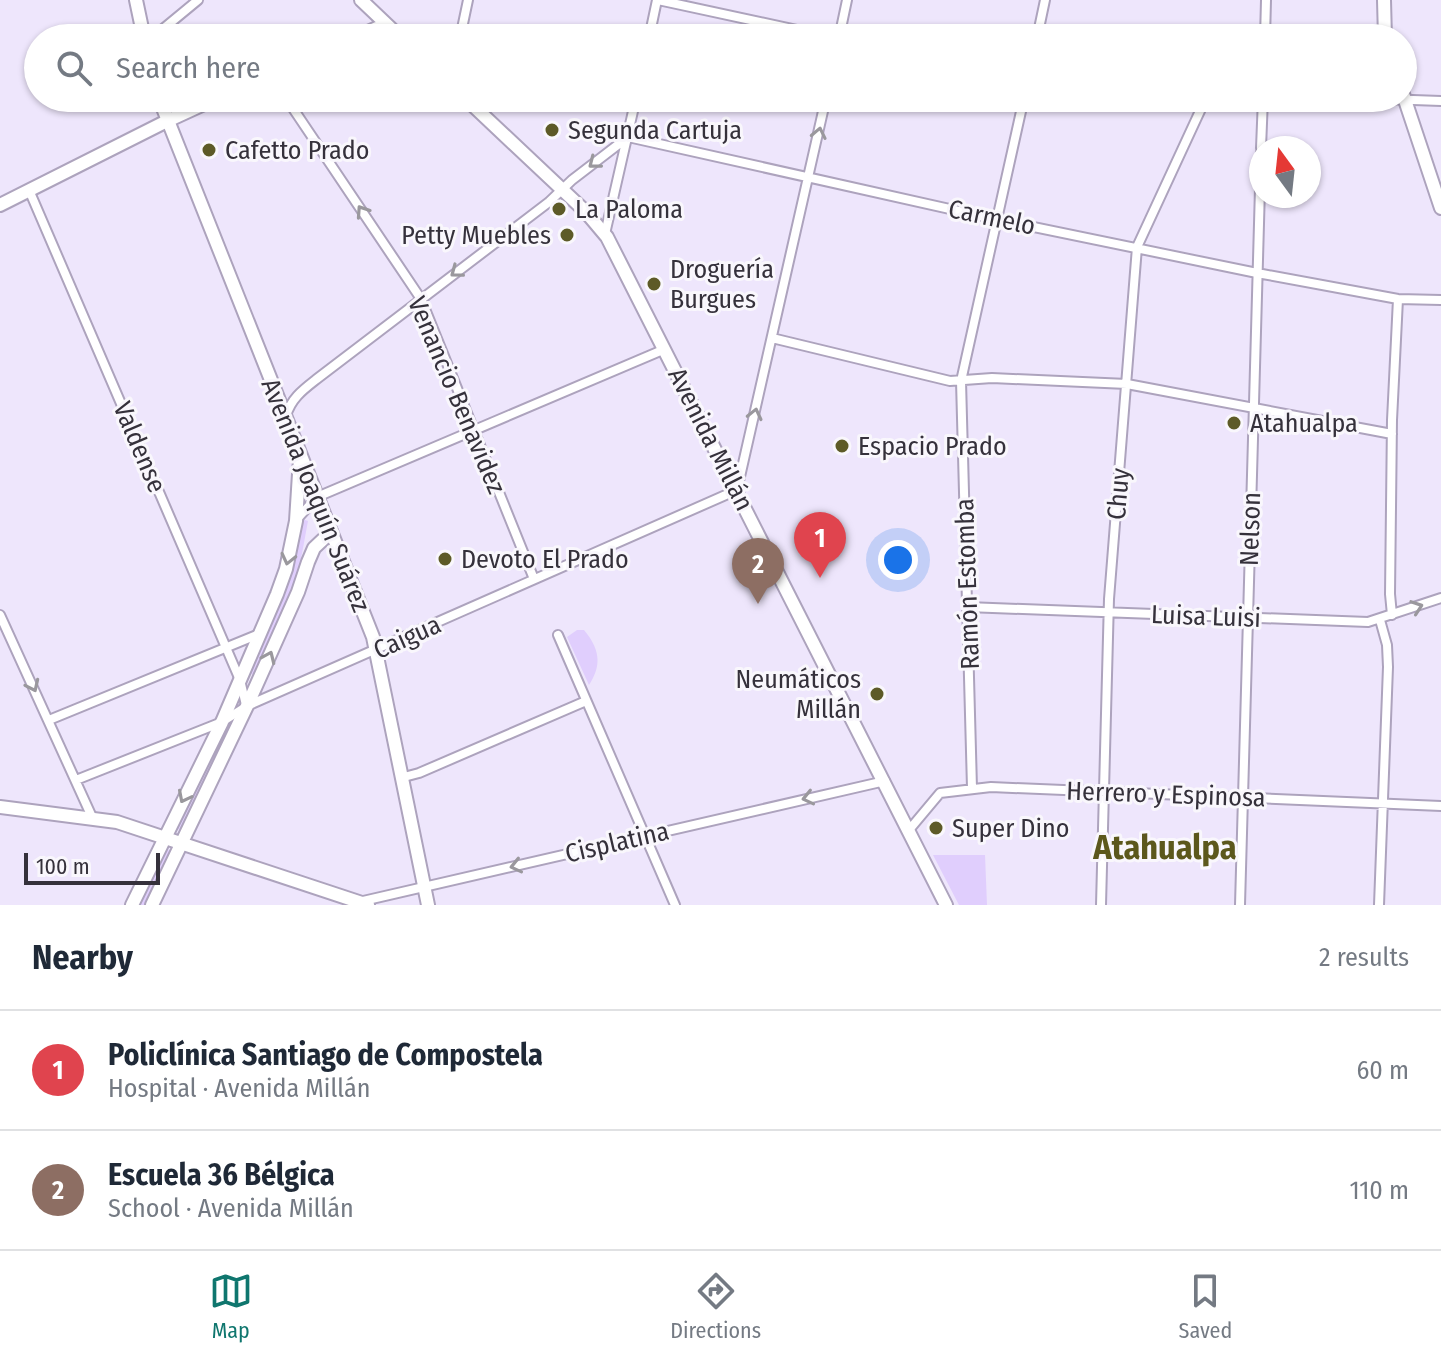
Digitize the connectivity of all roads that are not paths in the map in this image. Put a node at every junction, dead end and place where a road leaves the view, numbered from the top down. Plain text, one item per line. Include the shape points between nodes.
1 (136, 0) edge
2 (198, 0) edge
3 (361, 0) edge
4 (468, 0) edge
5 (658, 0) edge
6 (847, 0) edge
7 (1045, 0) edge
8 (1266, 0) edge
9 (1384, 0) edge
10 (141, 24) edge
11 (169, 24) edge
12 (386, 24) edge
13 (463, 24) edge
14 (652, 24) edge
15 (770, 24) edge
16 (840, 24) edge
17 (1040, 24) edge
18 (1265, 24) edge
19 (1385, 24) edge
20 (1417, 98) edge
21 (1441, 101) edge
22 (164, 112) edge
23 (187, 112) edge
24 (295, 112) edge
25 (480, 112) edge
26 (633, 112) edge
27 (823, 112) edge
28 (1021, 112) edge
29 (1200, 112) edge
30 (1262, 112) edge
31 (1409, 112) edge
32 (167, 121) junction
33 (1262, 136) edge
34 (628, 137) junction
35 (810, 178) junction
36 (29, 190) junction
37 (562, 190) junction
38 (0, 205) edge
39 (1259, 208) edge
40 (1441, 208) edge
41 (998, 219) junction
42 (605, 234) junction
43 (1137, 247) junction
44 (1257, 273) junction
45 (421, 299) junction
46 (1398, 299) junction
47 (1441, 300) edge
48 (772, 338) junction
49 (665, 349) junction
50 (961, 381) junction
51 (1127, 384) junction
52 (1254, 409) junction
53 (286, 417) junction
54 (472, 429) junction
55 (1392, 434) junction
56 (300, 454) junction
57 (737, 490) junction
58 (317, 497) junction
59 (296, 521) junction
60 (331, 532) junction
61 (534, 579) junction
62 (1441, 598) edge
63 (967, 607) junction
64 (1108, 613) junction
65 (0, 615) edge
66 (1392, 615) junction
67 (1248, 618) junction
68 (1380, 620) junction
69 (261, 633) junction
70 (558, 635) dead end
71 (226, 648) junction
72 (377, 651) junction
73 (240, 680) junction
74 (586, 701) junction
75 (247, 706) junction
76 (49, 720) junction
77 (222, 722) junction
78 (404, 777) junction
79 (76, 780) junction
80 (885, 781) junction
81 (972, 788) junction
82 (1103, 792) junction
83 (1243, 798) junction
84 (1382, 803) junction
85 (1441, 806) edge
86 (0, 807) edge
87 (92, 817) junction
88 (909, 830) junction
89 (646, 835) junction
90 (163, 837) junction
91 (181, 843) junction
92 (425, 888) junction
93 (359, 904) edge
94 (132, 905) edge
95 (152, 905) edge
96 (428, 905) edge
97 (675, 905) edge
98 (946, 905) edge
99 (1101, 905) edge
100 (1240, 905) edge
101 (1379, 905) edge

1 - 10 street
2 - 11 street
3 - 12 street
4 - 13 street
5 - 14 street
5 - 15 street
6 - 16 street
7 - 17 street
8 - 18 street
9 - 19 street
20 - 21 street
22 - 32 street, Avenida Joaquín Suárez
23 - 32 street
45 -> 24 street, Venancio Benavidez
25 - 37 street, Avenida Millán
26 - 34 street
35 -> 27 street
28 - 41 street, Ramón Estomba
29 - 43 street, Chuy
30 - 33 street, Nelson
31 - 40 street
32 - 36 street
32 - 53 street, Avenida Joaquín Suárez
34 - 35 street, Carmelo
34 -> 37 street
34 - 42 street
35 - 41 street, Carmelo
35 - 48 street
36 - 38 street
36 - 71 street, Valdense
37 - 42 street, Avenida Millán
37 -> 45 street
39 - 44 street, Nelson
41 - 43 street, Carmelo
41 - 50 street, Ramón Estomba
42 - 49 street, Avenida Millán
43 - 44 street, Carmelo
43 - 51 street, Chuy
44 - 46 street, Carmelo
44 - 52 street, Nelson
45 - 53 street via 296,396
45 - 54 street, Venancio Benavidez
46 - 47 street, Carmelo
46 - 55 street
48 - 50 street
57 -> 48 street
49 - 54 street
49 - 57 street, Avenida Millán
50 - 51 street
50 - 63 street, Ramón Estomba
51 - 52 street
51 - 64 street, Chuy
52 - 55 street
52 - 67 street, Nelson
53 - 56 street, Avenida Joaquín Suárez
54 - 58 street
54 - 61 street, Venancio Benavidez
55 - 66 street
56 - 58 street, Avenida Joaquín Suárez
56 - 59 street
57 - 61 street, Caigua
57 - 80 street, Avenida Millán
58 - 59 street
58 - 60 street, Avenida Joaquín Suárez
59 -> 69 street via 286,569
60 - 72 street, Avenida Joaquín Suárez
75 -> 60 street via 314,548
61 - 72 street, Caigua
66 -> 62 street, Luisa Luisi
63 - 64 street, Luisa Luisi
63 - 81 street, Ramón Estomba
64 - 67 street, Luisa Luisi
64 - 82 street, Chuy
65 -> 76 street
66 - 68 street, Luisa Luisi
67 - 68 street, Luisa Luisi
67 - 83 street, Nelson
68 - 84 street via 1388,667
69 - 71 street
69 - 73 street
70 - 74 street
71 - 73 street, Valdense
71 - 76 street
72 - 75 street, Caigua
72 - 78 street, Avenida Joaquín Suárez
73 - 75 street, Valdense
73 - 77 street
74 - 78 street
74 - 89 street
75 - 77 street, Caigua
75 - 91 street
76 - 79 street
77 - 79 street, Caigua
77 -> 90 street
78 - 92 street, Avenida Joaquín Suárez
79 - 87 street
80 - 88 street, Avenida Millán
80 -> 89 street, Cisplatina
81 - 82 street, Herrero y Espinosa
81 - 88 street, Herrero y Espinosa via 940,793
82 - 83 street, Herrero y Espinosa
82 - 99 street, Chuy
83 - 84 street, Herrero y Espinosa
83 - 100 street, Nelson
84 - 85 street, Herrero y Espinosa
84 - 101 street
86 - 87 street
87 - 90 street
88 - 98 street, Avenida Millán
89 -> 92 street, Cisplatina
89 - 97 street
90 - 91 street
90 - 94 street
91 - 93 street
91 - 95 street
92 - 93 street, Cisplatina
92 - 96 street, Avenida Joaquín Suárez

